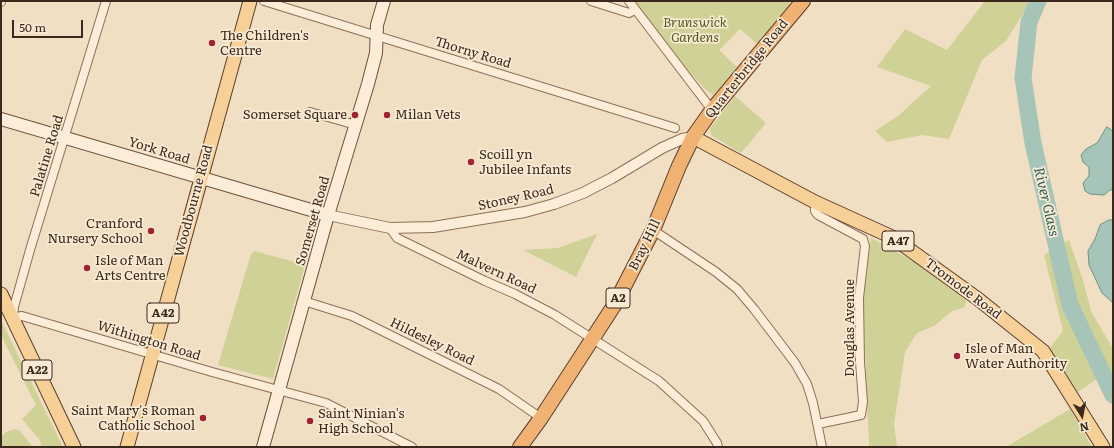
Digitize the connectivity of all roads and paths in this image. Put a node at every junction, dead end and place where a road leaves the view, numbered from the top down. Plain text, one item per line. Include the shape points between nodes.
1 (106, 1) edge
2 (250, 1) edge
3 (264, 1) edge
4 (384, 1) edge
5 (591, 1) edge
6 (629, 1) edge
7 (803, 1) edge
8 (635, 10) junction
9 (377, 36) junction
10 (712, 110) junction
11 (310, 112) dead end
12 (1, 119) edge
13 (356, 126) junction
14 (675, 128) dead end
15 (64, 137) junction
16 (693, 137) junction
17 (201, 179) junction
18 (815, 202) junction
19 (328, 215) junction
20 (379, 226) joint
21 (390, 228) junction
22 (653, 230) junction
23 (1, 294) edge
24 (304, 301) junction
25 (13, 318) junction
26 (593, 340) junction
27 (152, 354) junction
28 (280, 390) junction
29 (541, 418) junction
30 (818, 424) junction
31 (74, 447) edge
32 (127, 447) edge
33 (263, 447) edge
34 (412, 447) edge
35 (520, 447) edge
36 (718, 447) edge
37 (822, 447) edge
38 (1103, 447) edge

1 - 15 street, Palatine Road
2 - 17 main road, Woodbourne Road / A42
3 - 9 street, Thorny Road
4 - 9 main road, Somerset Road via 377,25
5 - 8 street via 629,13
6 - 8 street
7 - 10 highway, Quarterbridge Road / A2
8 - 10 street
9 - 13 main road, Somerset Road via 376,53
9 - 14 street, Thorny Road
10 - 16 highway, Quarterbridge Road / A2
11 - 13 street
12 - 15 main road, York Road
13 - 19 main road, Somerset Road
15 - 17 main road, York Road
15 - 25 street, Palatine Road
16 - 18 main road, Tromode Road / A47
16 - 21 street, Stoney Road via 662,148 612,178 554,204 525,212 433,227
16 - 22 highway, Bray Hill / A2
17 - 19 main road, York Road
17 - 27 main road, Woodbourne Road / A42
18 - 30 street, Douglas Avenue via 814,211 818,215 863,239 866,246 859,298 863,402 861,415
18 - 38 main road, Tromode Road / A47 via 892,237 908,247 1043,351
19 - 20 street, York Road
19 - 24 main road, Somerset Road
20 - 21 street, Stoney Road
21 - 26 street, Malvern Road via 397,238 547,310
22 - 26 highway, Bray Hill / A2 via 615,304
22 - 30 street via 737,288 795,363 807,384
23 - 25 main road, A22
24 - 28 main road, Somerset Road
24 - 29 street, Hildesley Road via 359,319 499,389
25 - 27 street, Withington Road via 22,316
25 - 31 main road, A22
26 - 29 highway, Bray Hill / A2
26 - 36 street, Malvern Road via 659,381 702,421
27 - 28 street, Withington Road
27 - 32 main road, Woodbourne Road / A42
28 - 33 main road, Somerset Road
28 - 34 street, Withington Road via 326,403
29 - 35 highway, Bray Hill / A2
30 - 37 street

